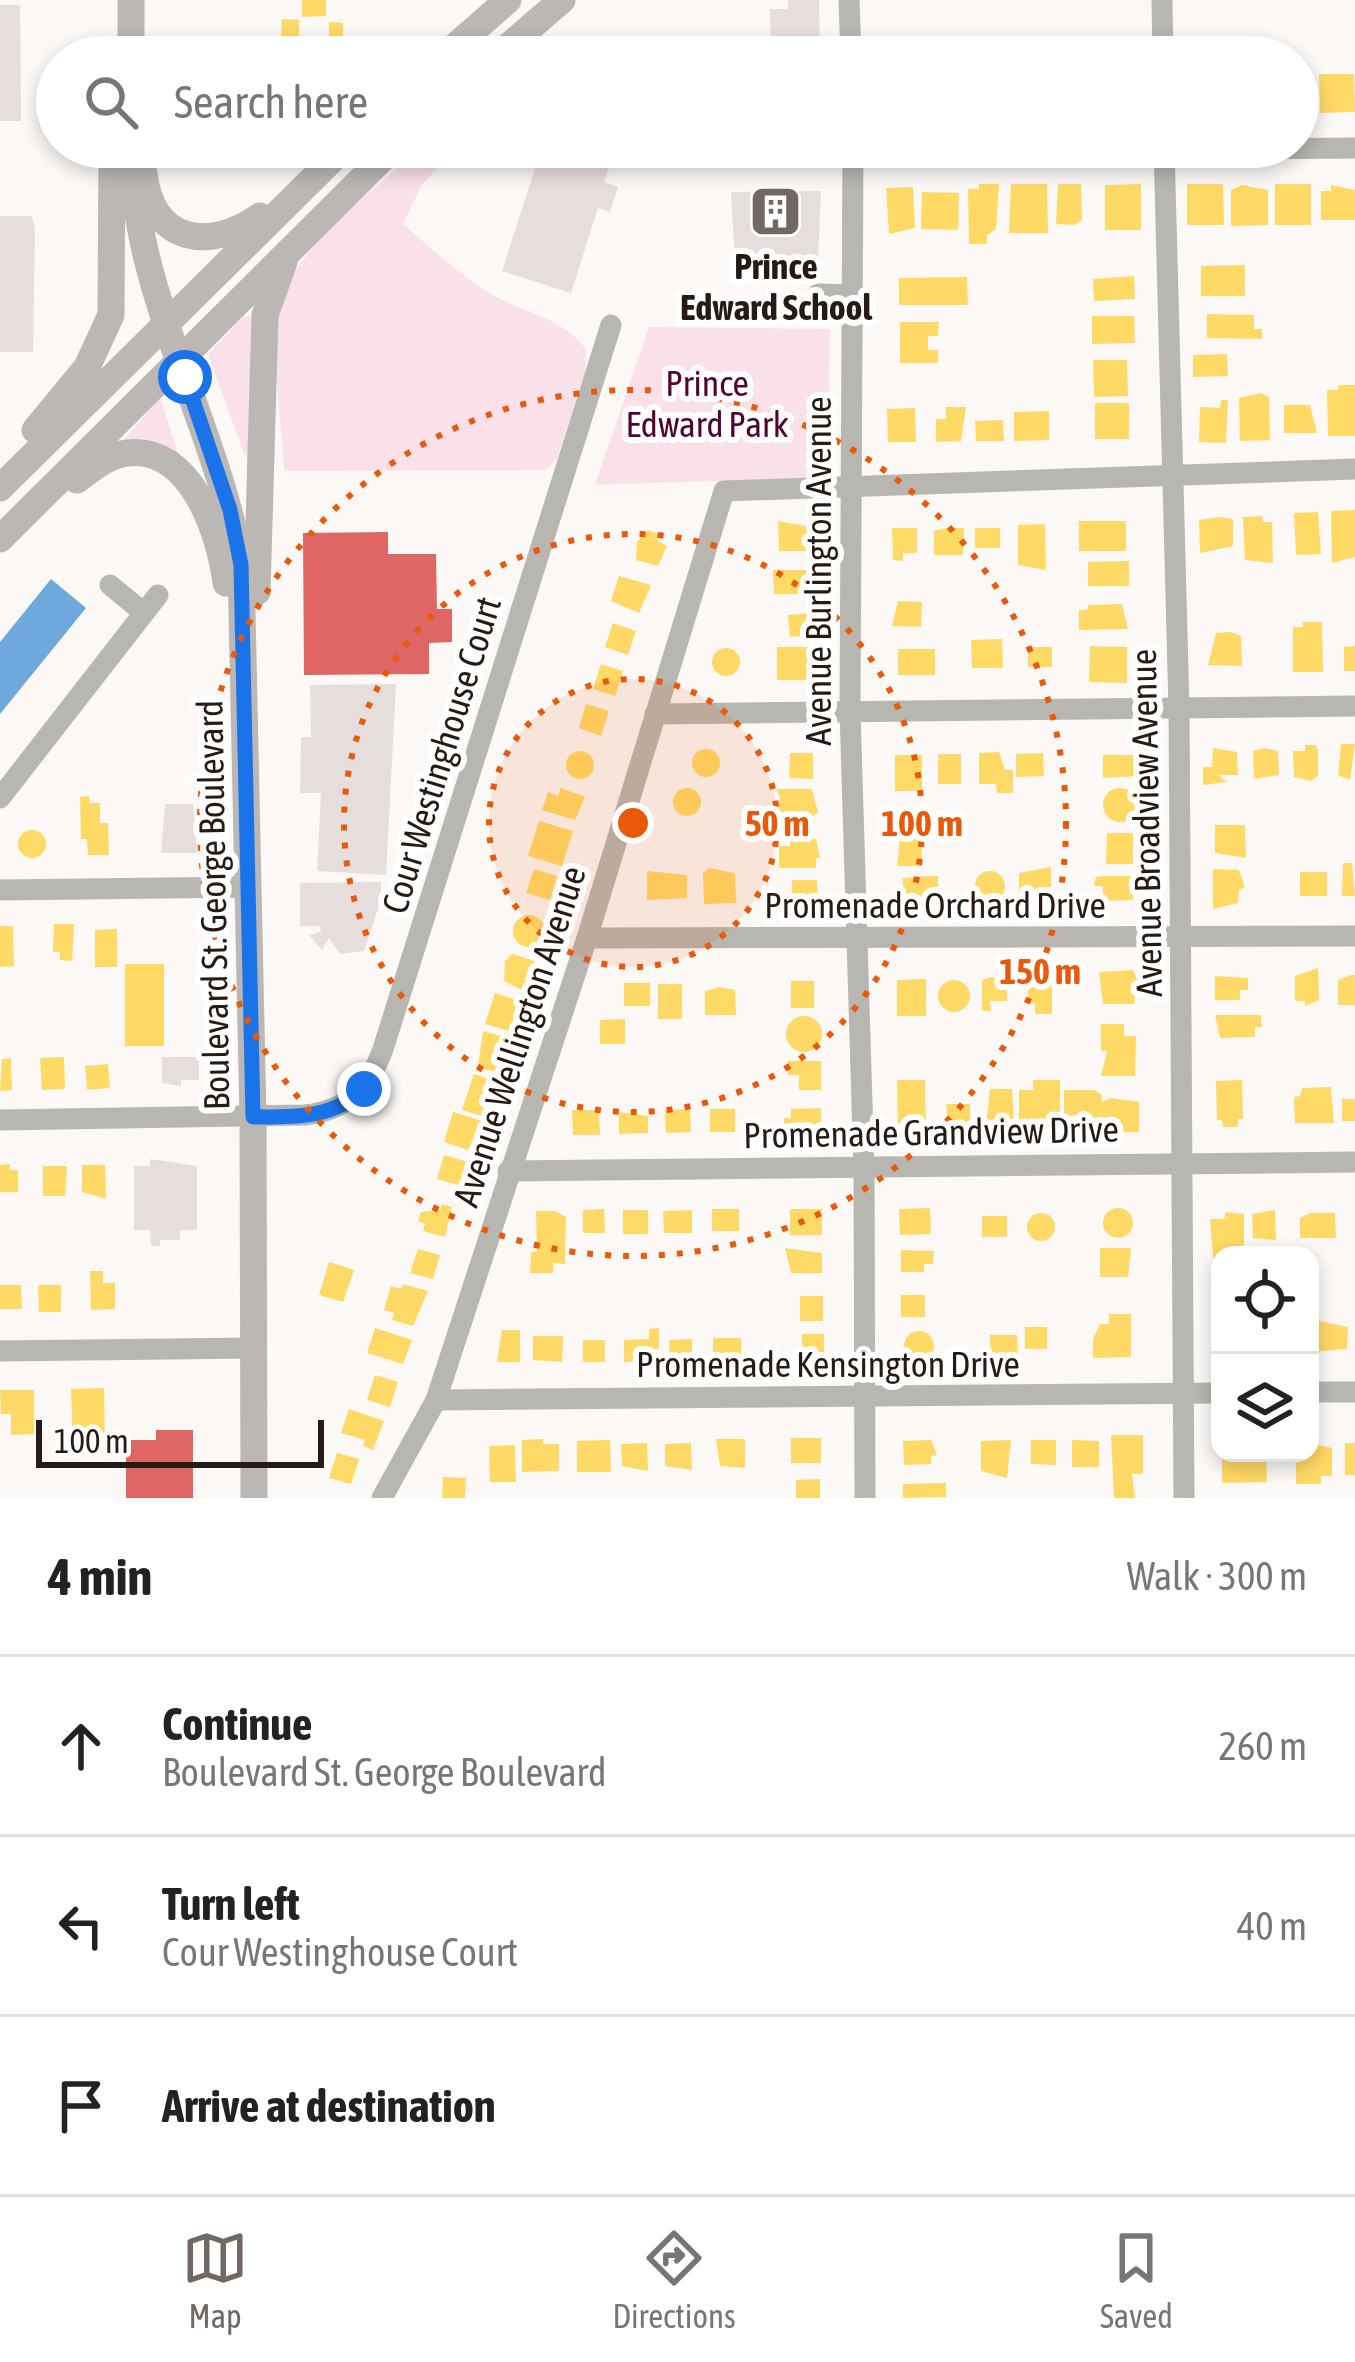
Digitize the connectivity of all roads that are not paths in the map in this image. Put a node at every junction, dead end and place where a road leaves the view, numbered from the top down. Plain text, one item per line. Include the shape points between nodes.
1 (131, 0) edge
2 (508, 0) edge
3 (562, 0) edge
4 (849, 0) edge
5 (1162, 0) edge
6 (131, 36) edge
7 (467, 36) edge
8 (520, 36) edge
9 (850, 36) edge
10 (1162, 36) edge
11 (1319, 148) edge
12 (1355, 148) edge
13 (112, 168) edge
14 (134, 168) edge
15 (147, 168) edge
16 (320, 168) edge
17 (323, 168) edge
18 (372, 168) edge
19 (853, 168) edge
20 (1164, 168) edge
21 (293, 244) junction
22 (818, 294) dead end
23 (851, 295) junction
24 (166, 323) junction
25 (611, 325) dead end
26 (179, 359) junction
27 (1355, 469) edge
28 (0, 471) edge
29 (1170, 479) junction
30 (848, 487) junction
31 (0, 488) edge
32 (24, 516) junction
33 (0, 539) edge
34 (110, 585) dead end
35 (1355, 706) edge
36 (1179, 708) junction
37 (850, 711) junction
38 (655, 714) junction
39 (246, 758) junction
40 (0, 798) edge
41 (248, 887) junction
42 (0, 890) edge
43 (1182, 936) junction
44 (1355, 936) edge
45 (587, 938) junction
46 (855, 940) junction
47 (253, 1117) junction
48 (0, 1120) edge
49 (1183, 1160) junction
50 (1355, 1162) edge
51 (864, 1168) junction
52 (508, 1171) junction
53 (253, 1348) junction
54 (0, 1351) edge
55 (1319, 1392) edge
56 (1355, 1392) edge
57 (1211, 1393) edge
58 (1186, 1394) junction
59 (867, 1396) junction
60 (436, 1400) junction
61 (254, 1498) edge
62 (382, 1498) edge
63 (865, 1498) edge
64 (1184, 1498) edge

1 - 6 main road
2 - 7 main road
3 - 8 main road
4 - 9 street
5 - 10 street
11 - 12 street
13 - 28 main road via 106,333 77,382
14 - 24 main road, Boulevard St. George Boulevard via 139,239
15 - 16 main road via 152,206 172,227 202,238 241,229
17 - 24 main road
18 - 21 main road
19 - 23 street, Avenue Burlington Avenue
20 - 29 street, Avenue Broadview Avenue
21 - 26 main road
21 - 39 main road via 265,315
22 - 23 street
23 - 30 street, Avenue Burlington Avenue
24 - 26 main road, Boulevard St. George Boulevard
24 - 31 main road
25 - 47 street, Cour Westinghouse Court via 377,1065 343,1106
26 - 32 main road
26 - 39 main road, Boulevard St. George Boulevard via 236,534
27 - 29 street
29 - 30 street
29 - 36 street, Avenue Broadview Avenue
30 - 37 street, Avenue Burlington Avenue
30 - 38 street, Avenue Wellington Avenue via 724,491
32 - 33 main road
32 - 39 main road via 115,455 153,455 185,478 224,571
34 - 40 street via 151,604
35 - 36 street
36 - 37 street
36 - 43 street, Avenue Broadview Avenue
37 - 38 street
37 - 46 street, Avenue Burlington Avenue
38 - 45 street, Avenue Wellington Avenue
39 - 41 main road, Boulevard St. George Boulevard
41 - 42 street
41 - 47 main road, Boulevard St. George Boulevard
43 - 44 street, Promenade Orchard Drive
43 - 46 street, Promenade Orchard Drive
43 - 49 street, Avenue Broadview Avenue
45 - 46 street, Promenade Orchard Drive
45 - 52 street, Avenue Wellington Avenue
46 - 51 street, Avenue Burlington Avenue
47 - 48 street, Cour Westinghouse Court
47 - 53 main road, Boulevard St. George Boulevard
49 - 50 street, Promenade Grandview Drive
49 - 51 street, Promenade Grandview Drive
49 - 58 street, Avenue Broadview Avenue
51 - 52 street, Promenade Grandview Drive
51 - 59 street, Avenue Burlington Avenue
52 - 60 street, Avenue Wellington Avenue
53 - 54 street
53 - 61 main road, Boulevard St. George Boulevard
55 - 56 street
57 - 58 street, Promenade Kensington Drive
58 - 59 street, Promenade Kensington Drive
58 - 64 street, Avenue Broadview Avenue
59 - 60 street, Promenade Kensington Drive
59 - 63 street, Avenue Burlington Avenue
60 - 62 street, Avenue Wellington Avenue

